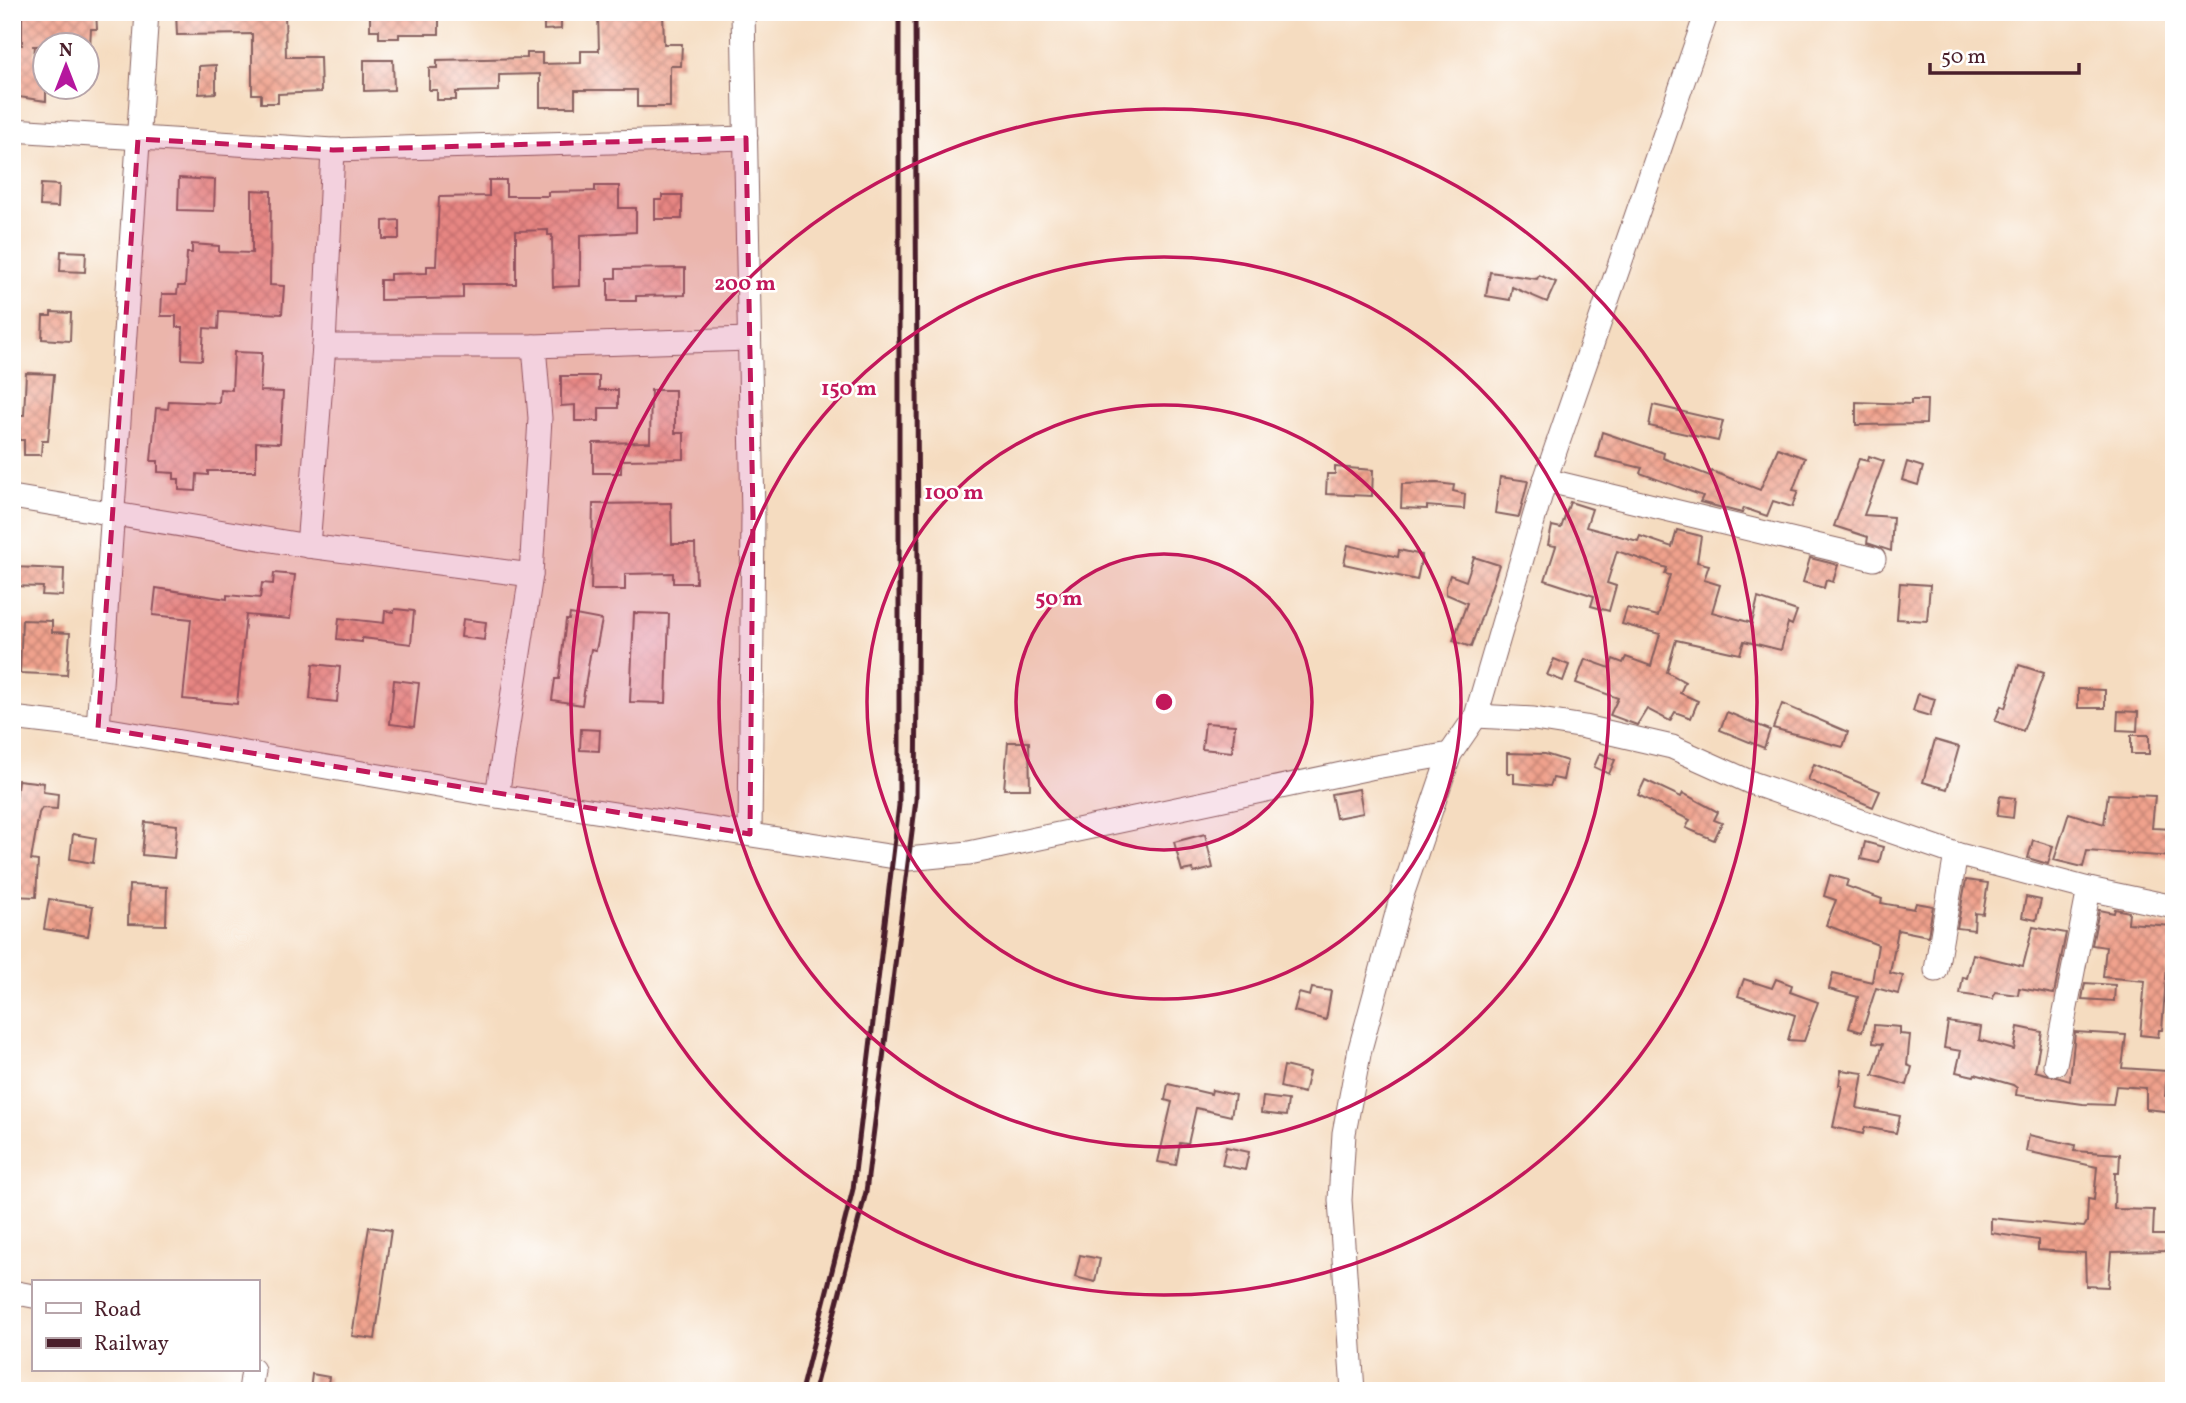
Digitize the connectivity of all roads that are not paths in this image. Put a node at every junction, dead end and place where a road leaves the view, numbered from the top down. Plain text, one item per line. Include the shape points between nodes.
1 (147, 12) edge
2 (743, 12) edge
3 (1707, 12) edge
4 (12, 131) edge
5 (746, 138) junction
6 (138, 139) junction
7 (333, 150) junction
8 (749, 339) junction
9 (324, 346) junction
10 (534, 346) junction
11 (1545, 480) junction
12 (12, 497) edge
13 (113, 513) junction
14 (308, 546) junction
15 (1874, 559) dead end
16 (531, 575) junction
17 (1476, 716) junction
18 (12, 718) edge
19 (98, 728) junction
20 (1450, 754) junction
21 (497, 796) junction
22 (750, 834) junction
23 (1956, 854) junction
24 (2089, 889) junction
25 (2174, 907) edge
26 (1937, 970) dead end
27 (2055, 1064) dead end
28 (12, 1292) edge
29 (32, 1296) edge
30 (253, 1372) edge
31 (250, 1391) edge
32 (1353, 1391) edge

1 - 6 street
2 - 5 street
3 - 11 street
4 - 6 street
5 - 7 street
5 - 8 street
6 - 7 street
6 - 13 street
7 - 9 street
8 - 10 street
8 - 22 street
9 - 10 street
9 - 14 street
10 - 16 street via 540,418
11 - 15 street
11 - 17 street
12 - 13 street
13 - 14 street
13 - 19 street
14 - 16 street
16 - 21 street
17 - 20 street
17 - 23 street via 1572,725 1672,747 1752,783
18 - 19 street
19 - 21 street
20 - 22 street via 929,858 908,859
20 - 32 street via 1402,895 1360,1049 1345,1133 1339,1200
21 - 22 street
23 - 24 street
23 - 26 street
24 - 25 street
24 - 27 street
28 - 29 street
30 - 31 street

